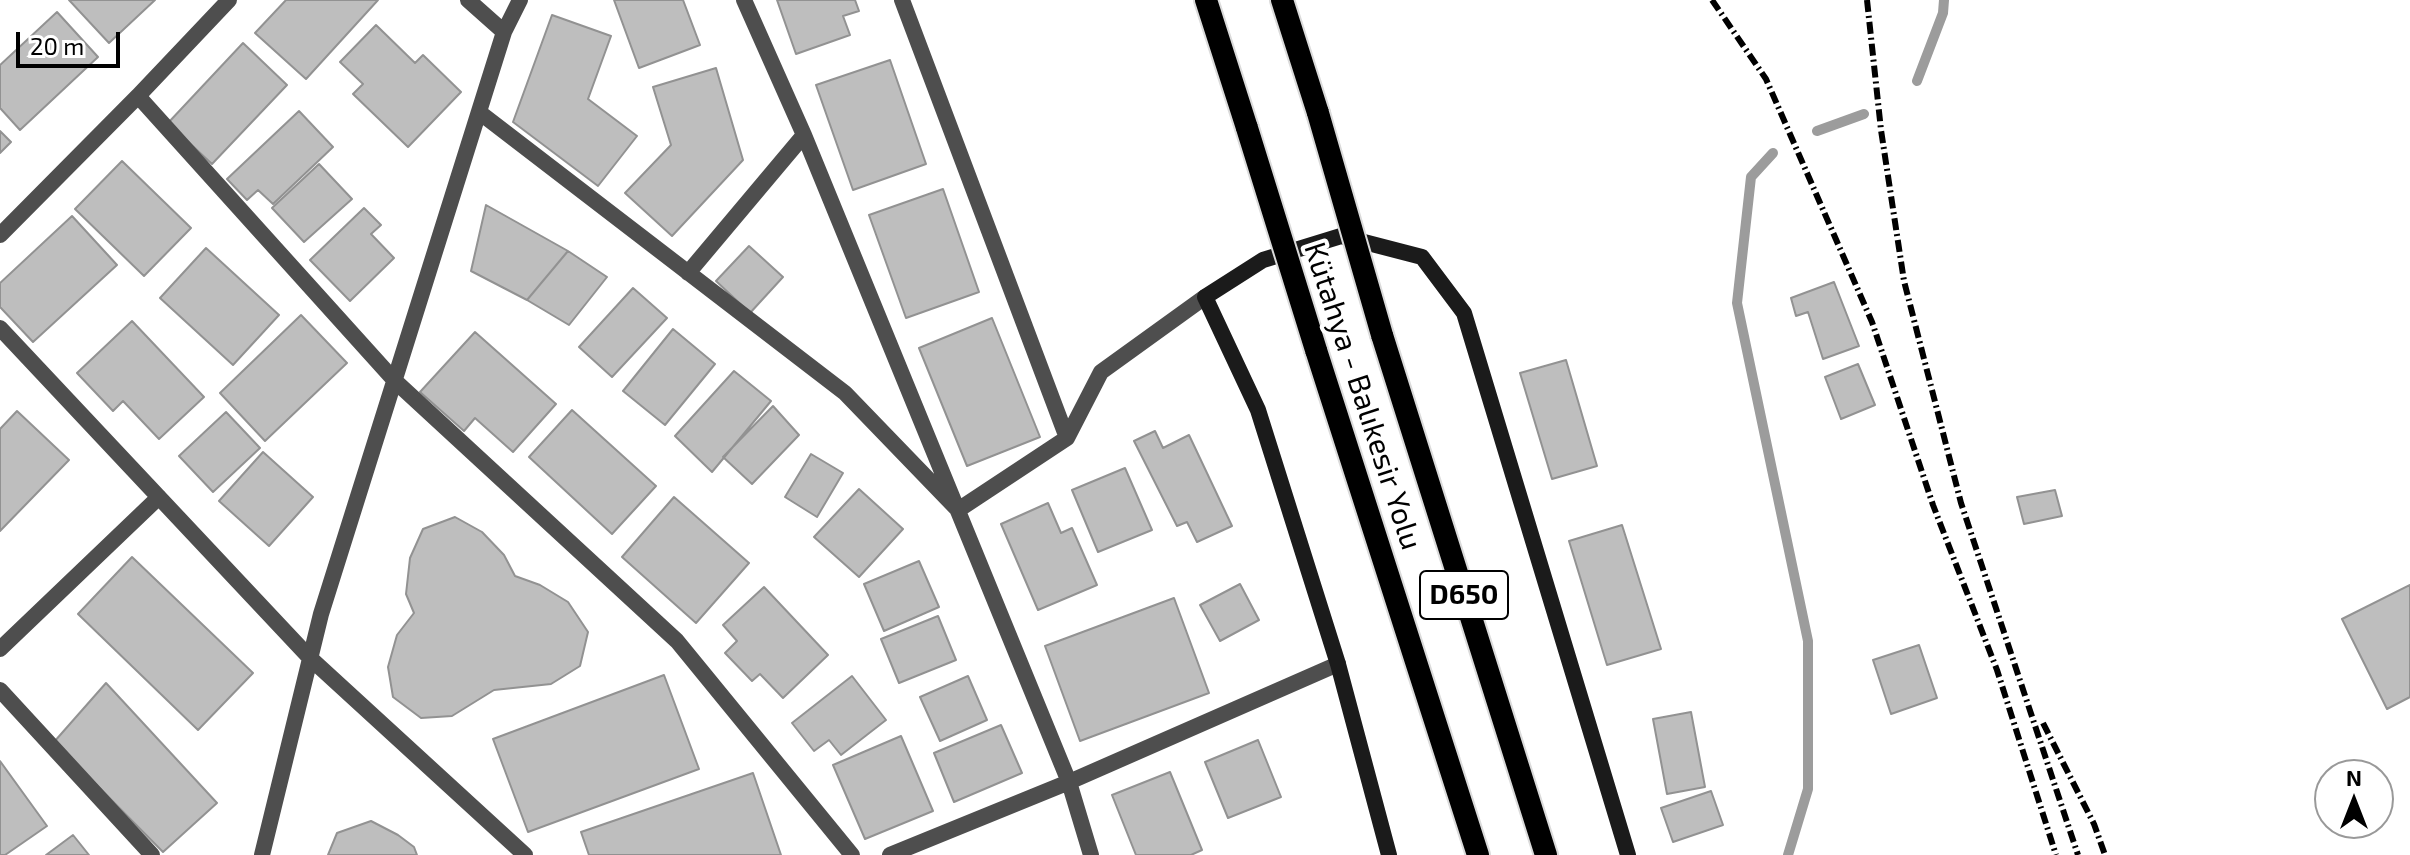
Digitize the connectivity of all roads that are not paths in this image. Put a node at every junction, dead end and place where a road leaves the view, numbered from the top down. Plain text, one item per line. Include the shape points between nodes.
1 (229, 0) edge
2 (468, 0) edge
3 (520, 0) edge
4 (744, 0) edge
5 (902, 0) edge
6 (1206, 0) edge
7 (1282, 0) edge
8 (504, 32) junction
9 (138, 96) junction
10 (479, 112) junction
11 (804, 135) junction
12 (0, 235) edge
13 (688, 273) junction
14 (1205, 297) junction
15 (0, 328) edge
16 (395, 381) junction
17 (1067, 438) junction
18 (159, 497) junction
19 (958, 510) junction
20 (0, 649) edge
21 (310, 658) junction
22 (1338, 664) junction
23 (0, 690) edge
24 (1069, 782) junction
25 (152, 855) edge
26 (262, 855) edge
27 (525, 855) edge
28 (852, 855) edge
29 (890, 855) edge
30 (1091, 855) edge
31 (1389, 855) edge
32 (1478, 855) edge
33 (1546, 855) edge
34 (1628, 855) edge

1 - 9 street
2 - 8 street
3 - 8 street
4 - 11 street
5 - 17 street
6 - 32 highway, Kütahya - Balıkesir Yolu / D650, bridge
7 - 33 highway, Kütahya - Balıkesir Yolu / D650, bridge
8 - 10 street
9 - 12 street
9 - 16 street
10 - 13 street
10 - 16 street
11 - 13 street
11 - 19 street
13 - 19 street via 845,393
14 - 17 street via 1101,372
14 - 22 main road via 1258,410
14 - 34 main road via 1263,260 1341,236 1422,257 1439,279 1464,313
15 - 18 street
16 - 21 street
16 - 28 street via 677,641
17 - 19 street
18 - 20 street
18 - 21 street
19 - 24 street
21 - 26 street
21 - 27 street
22 - 24 street
22 - 31 main road
23 - 25 street
24 - 29 street
24 - 30 street

